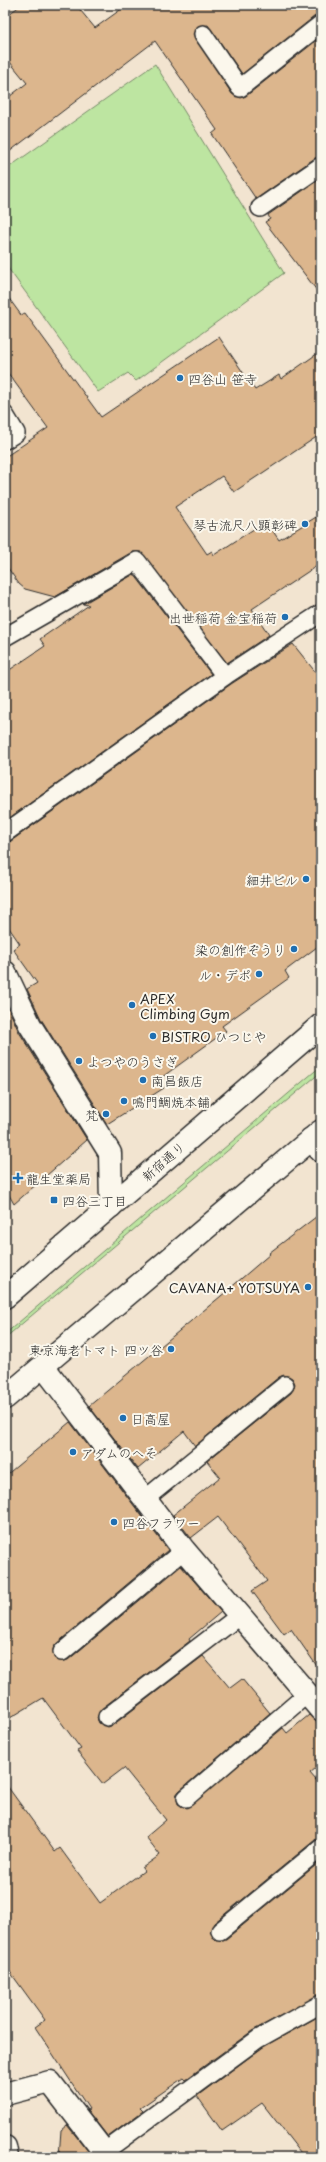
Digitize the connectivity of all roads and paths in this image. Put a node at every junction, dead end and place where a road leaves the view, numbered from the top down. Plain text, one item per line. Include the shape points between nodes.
1 (321, 24) edge
2 (203, 34) dead end
3 (321, 166) edge
4 (260, 208) dead end
5 (5, 415) edge
6 (5, 440) edge
7 (321, 613) edge
8 (5, 637) edge
9 (225, 676) junction
10 (5, 833) edge
11 (5, 972) edge
12 (321, 1025) edge
13 (318, 1140) edge
14 (111, 1206) junction
15 (5, 1297) edge
16 (44, 1366) junction
17 (285, 1385) dead end
18 (5, 1398) edge
19 (145, 1499) junction
20 (184, 1550) junction
21 (239, 1616) junction
22 (62, 1652) dead end
23 (307, 1694) junction
24 (321, 1710) edge
25 (107, 1717) dead end
26 (186, 1798) dead end
27 (321, 1848) edge
28 (220, 1931) dead end
29 (321, 2004) edge
30 (5, 2094) edge
31 (5, 2147) edge
32 (106, 2154) edge
33 (7, 2157) edge

1 - 2 lane via 240,88
3 - 4 lane
5 - 6 lane via 16,434
7 - 9 lane
8 - 9 lane via 137,561
9 - 10 lane
11 - 14 main road via 30,1025 110,1153
12 - 14 main road, 新宿通り
13 - 16 main road
14 - 15 main road, 新宿通り
16 - 18 main road
16 - 19 main road
17 - 19 lane
19 - 20 main road
20 - 21 main road
20 - 22 lane
21 - 23 main road
21 - 25 lane
23 - 24 main road
23 - 26 lane
27 - 28 lane
29 - 32 lane via 258,2039
30 - 32 main road via 50,2082
31 - 33 main road

